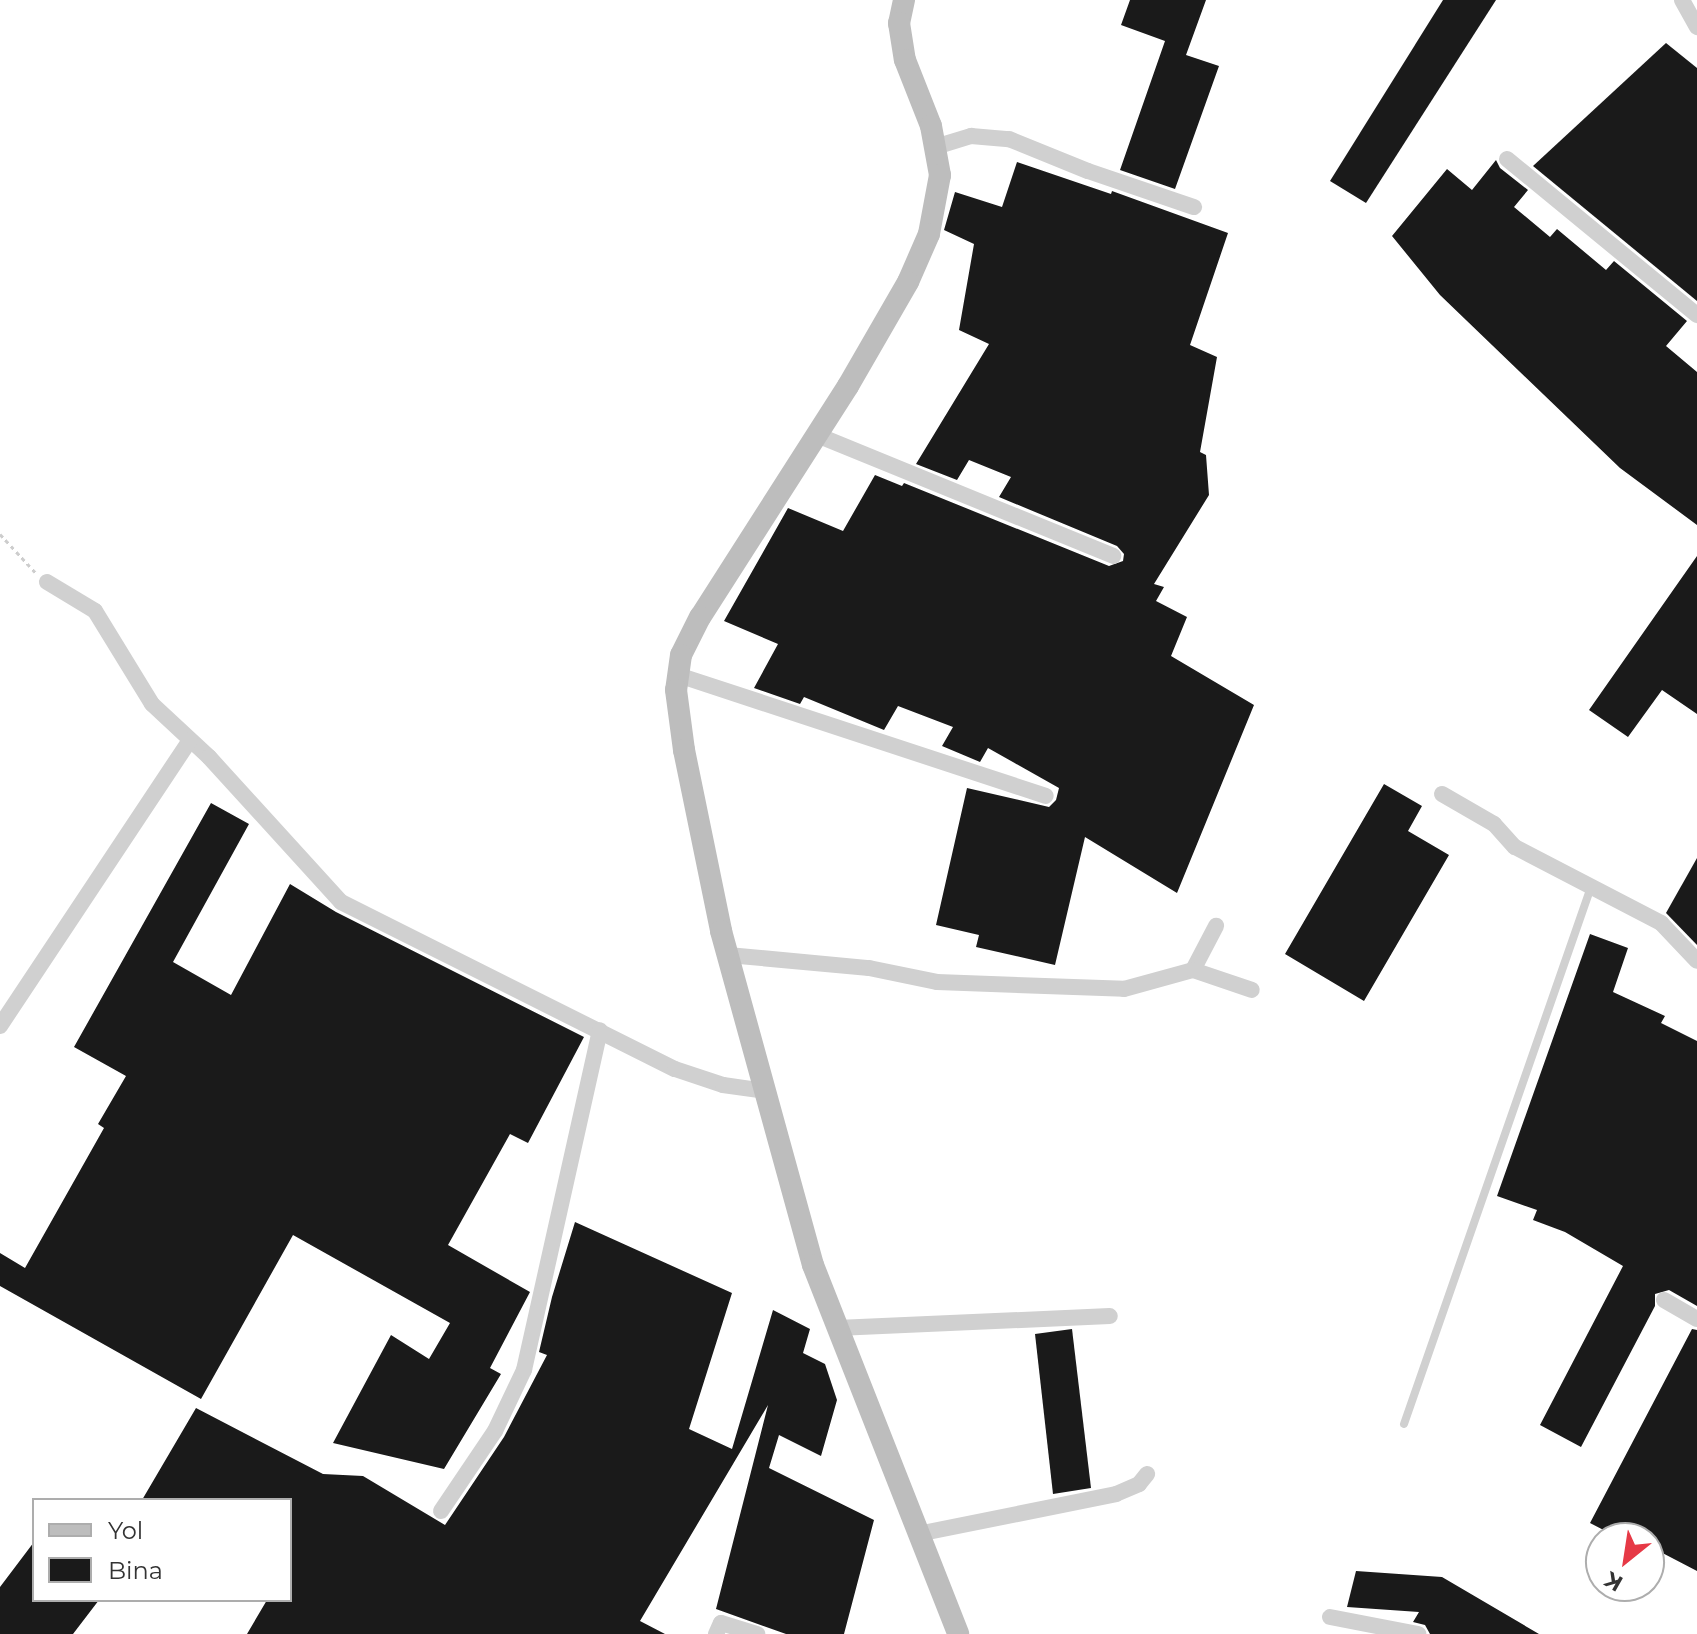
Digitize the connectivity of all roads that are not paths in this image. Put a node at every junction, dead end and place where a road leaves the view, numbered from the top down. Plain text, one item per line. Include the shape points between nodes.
1 (904, 0) edge
2 (1682, 0) edge
3 (1697, 27) edge
4 (935, 147) junction
5 (1507, 159) dead end
6 (1194, 207) dead end
7 (1697, 315) edge
8 (817, 435) junction
9 (1113, 556) dead end
10 (47, 582) road end
11 (678, 675) junction
12 (190, 740) junction
13 (1442, 794) dead end
14 (1046, 796) dead end
15 (1591, 887) junction
16 (1216, 926) dead end
17 (728, 955) junction
18 (1697, 961) edge
19 (1193, 970) junction
20 (1252, 990) dead end
21 (0, 1026) edge
22 (600, 1030) junction
23 (765, 1091) junction
24 (1664, 1300) dead end
25 (1110, 1316) dead end
26 (1697, 1319) edge
27 (837, 1328) junction
28 (1404, 1424) dead end
29 (1147, 1474) dead end
30 (441, 1511) dead end
31 (918, 1534) junction
32 (1330, 1617) dead end
33 (716, 1634) edge
34 (757, 1634) edge
35 (958, 1634) edge
36 (1418, 1634) edge

1 - 4 street via 899,23 905,60
2 - 3 street
4 - 6 street via 971,136 1009,139
4 - 8 street via 940,175 929,234 908,282
5 - 7 street
8 - 9 street
8 - 11 street via 700,617 681,655
10 - 12 street via 95,611 152,704
11 - 14 street
11 - 17 street via 684,750
12 - 21 street
12 - 22 street via 341,902
13 - 15 street via 1494,824 1515,847
15 - 18 street via 1661,923
15 - 28 lane
16 - 19 street
17 - 19 street via 869,968 937,982 1124,989
17 - 23 street
19 - 20 street
22 - 23 street via 675,1069 723,1085
22 - 30 street via 524,1370 495,1431
23 - 27 street via 813,1265
24 - 26 street
25 - 27 street
27 - 31 street
29 - 31 street via 1139,1484 1116,1494
31 - 35 street
32 - 36 street
33 - 34 street via 721,1623

